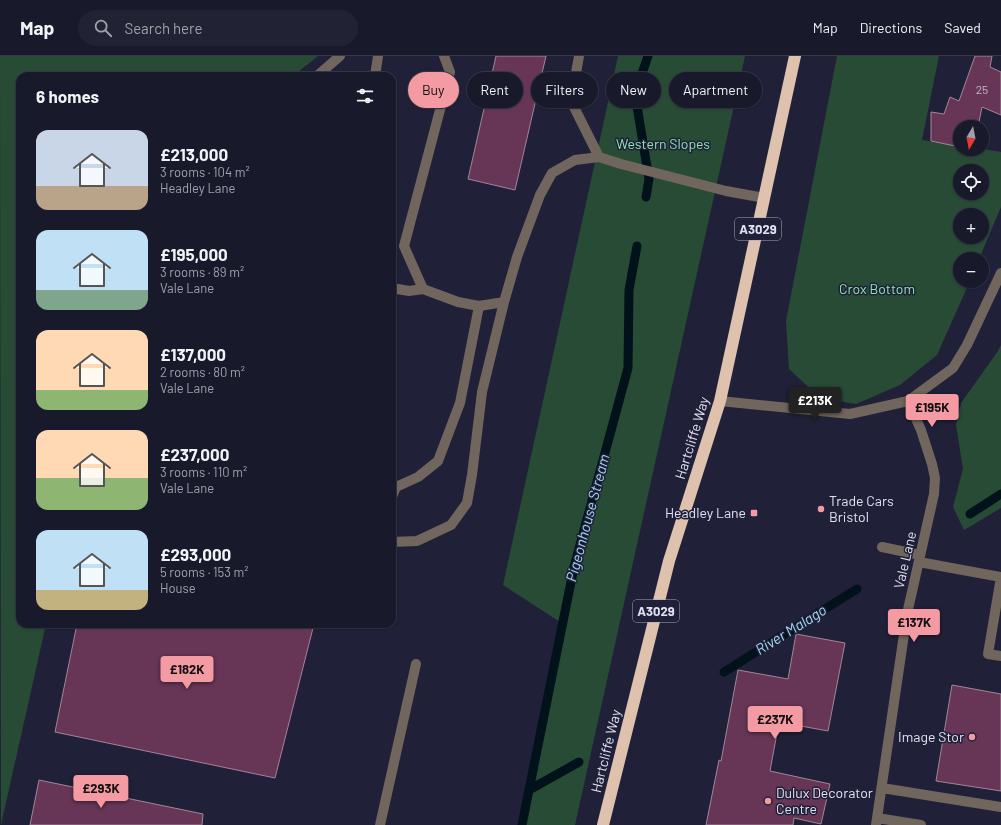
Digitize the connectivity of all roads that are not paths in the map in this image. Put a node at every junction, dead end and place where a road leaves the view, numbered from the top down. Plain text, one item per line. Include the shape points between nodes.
1 (340, 56) edge
2 (378, 56) edge
3 (444, 56) edge
4 (579, 56) edge
5 (795, 56) edge
6 (322, 72) edge
7 (376, 72) edge
8 (599, 157) junction
9 (765, 198) junction
10 (1001, 273) edge
11 (423, 288) junction
12 (396, 289) edge
13 (504, 302) junction
14 (479, 306) junction
15 (720, 401) junction
16 (908, 401) junction
17 (396, 487) edge
18 (396, 542) edge
19 (882, 547) dead end
20 (920, 558) junction
21 (1001, 656) edge
22 (416, 664) dead end
23 (882, 788) junction
24 (1001, 807) edge
25 (877, 822) edge
26 (380, 825) edge
27 (603, 825) edge
28 (921, 825) edge

1 - 6 street
2 - 7 street
3 - 11 street via 450,72 404,246
4 - 8 street via 571,101
5 - 9 highway, Hartcliffe Way / A3029
8 - 9 street via 726,191
8 - 13 street via 575,160 552,173 540,195 517,257
9 - 15 highway, Hartcliffe Way / A3029
10 - 16 street via 968,345 952,368
11 - 12 street via 409,291
11 - 14 street via 458,302
13 - 14 street
13 - 18 street via 482,392 466,503 451,524 417,541
14 - 17 street via 460,403 438,461 418,477
15 - 16 street via 850,414
15 - 27 highway, Hartcliffe Way / A3029 via 669,561
16 - 20 street, Vale Lane via 921,430 935,478
19 - 20 street
20 - 21 street via 1001,576 988,654
20 - 23 street, Vale Lane via 907,614
22 - 26 street
23 - 24 street
23 - 25 street, Vale Lane
25 - 28 street

